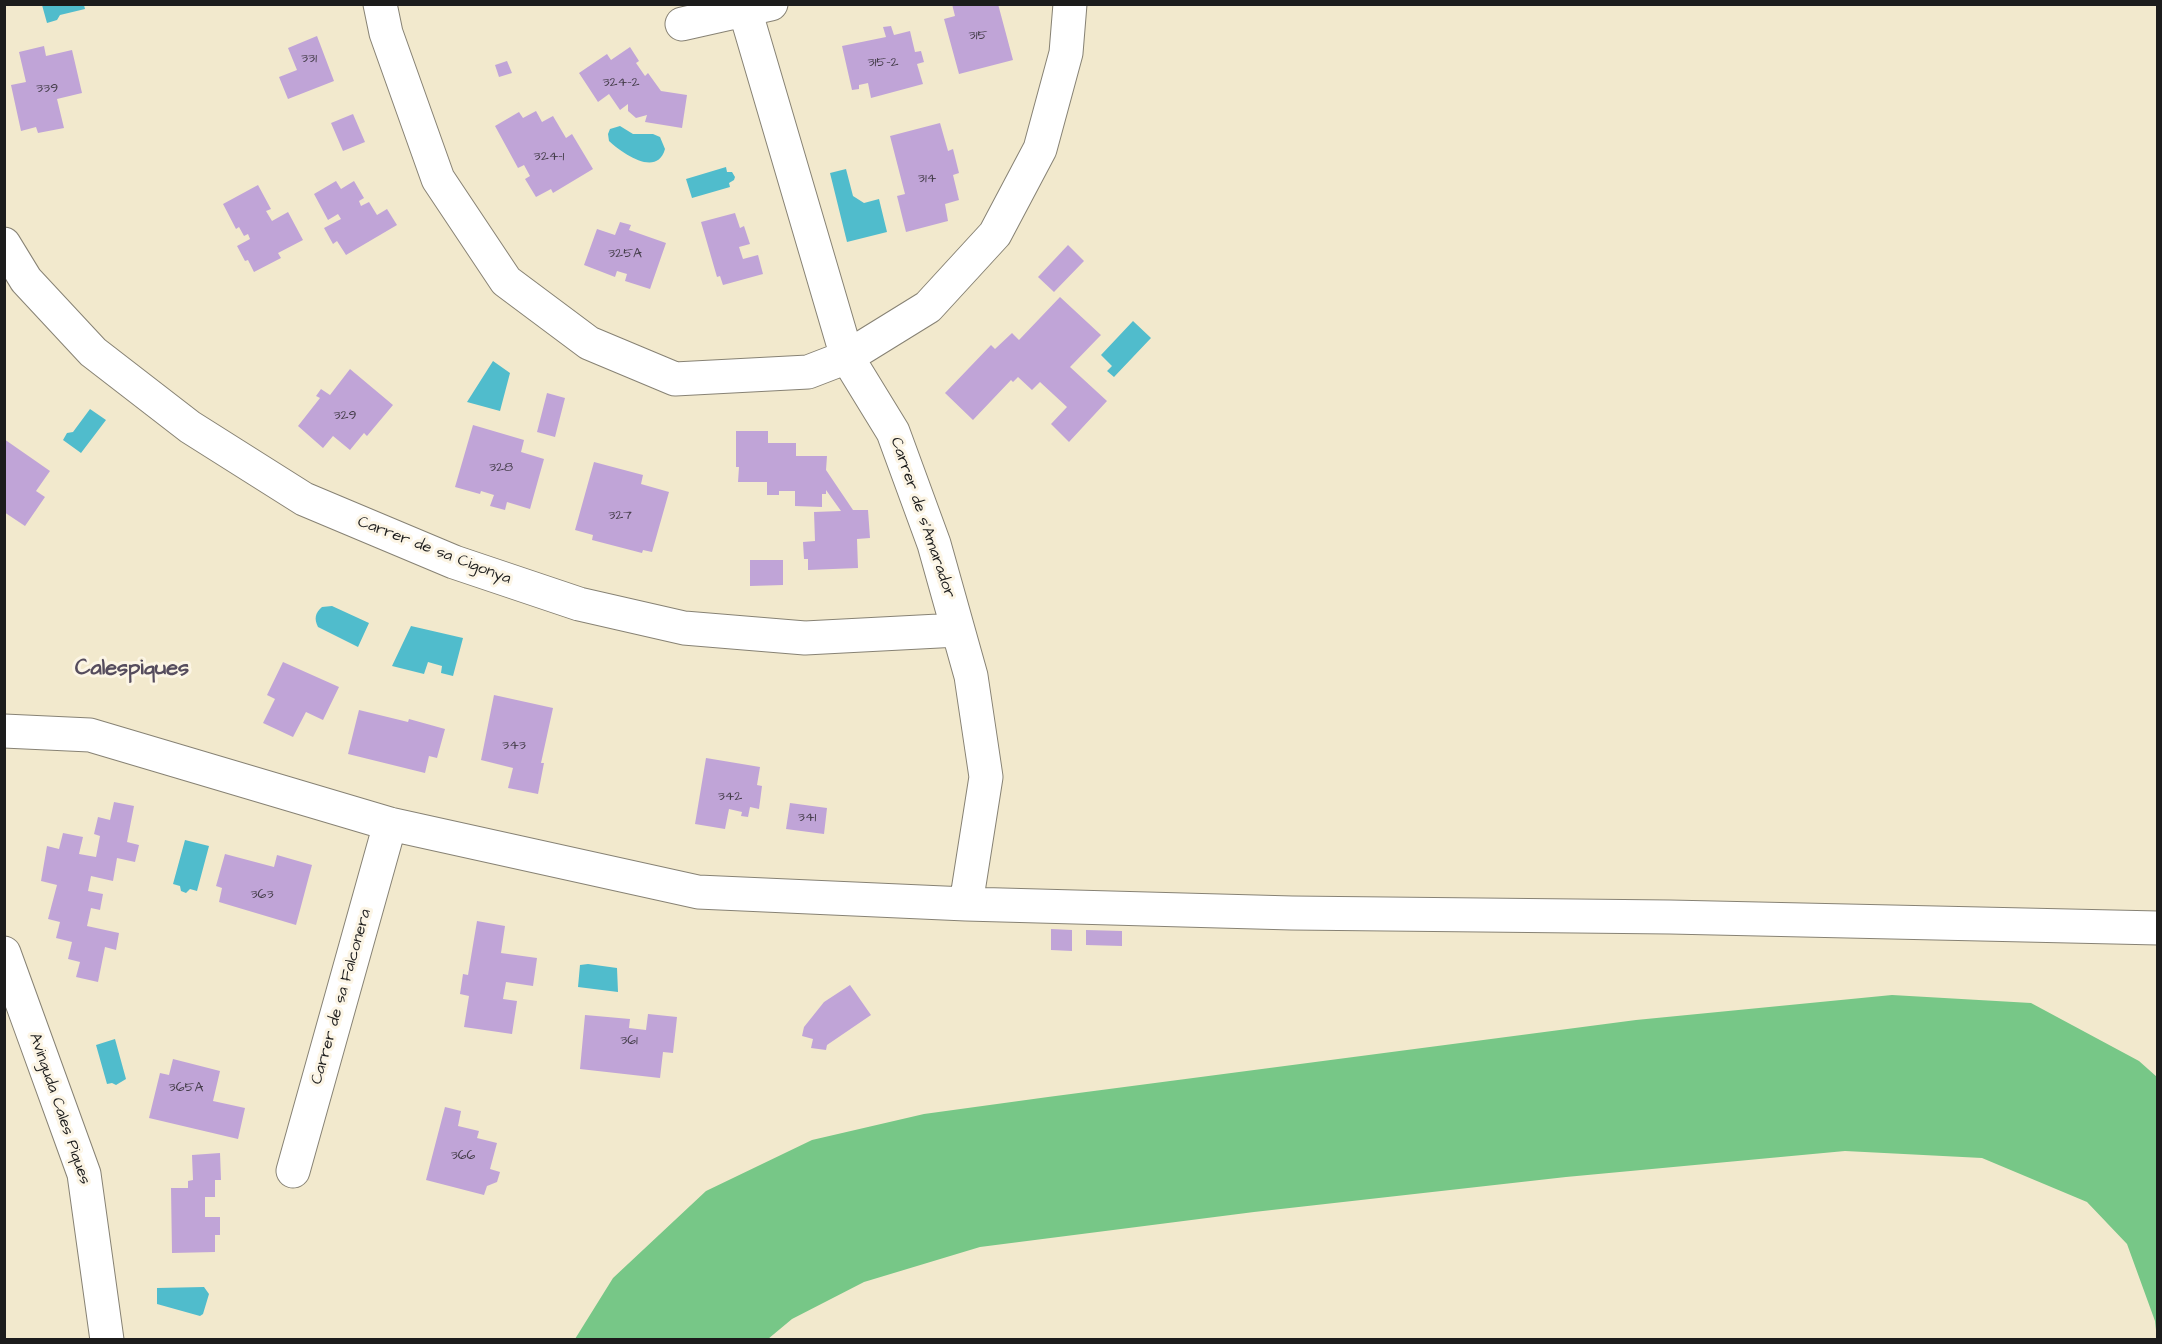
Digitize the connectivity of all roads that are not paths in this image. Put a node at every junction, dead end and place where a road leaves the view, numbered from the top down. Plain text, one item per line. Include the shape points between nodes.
1 (380, 4) edge
2 (1070, 4) edge
3 (758, 7) edge
4 (682, 24) dead end
5 (4, 244) edge
6 (847, 357) junction
7 (958, 630) junction
8 (4, 731) edge
9 (390, 824) junction
10 (966, 904) junction
11 (2157, 928) edge
12 (4, 953) edge
13 (293, 1171) dead end
14 (107, 1340) edge

1 - 6 street via 386,33 438,179 506,281 588,344 675,379 808,372
2 - 6 street via 1066,53 1040,149 995,234 928,307
3 - 4 street, Carrer de s'Amarador
3 - 6 street, Carrer de s'Amarador
5 - 7 street, Carrer de sa Cigonya via 26,280 93,352 190,427 304,499 454,562 579,604 684,628 805,638
6 - 7 street, Carrer de s'Amarador via 893,432 934,544
7 - 10 street, Carrer de s'Amarador via 971,676 986,777
8 - 9 street via 90,735
9 - 10 street via 698,892
9 - 13 street, Carrer de sa Falconera
10 - 11 street via 1292,914 1670,917
12 - 14 street, Avinguda Cales Piques via 84,1174

